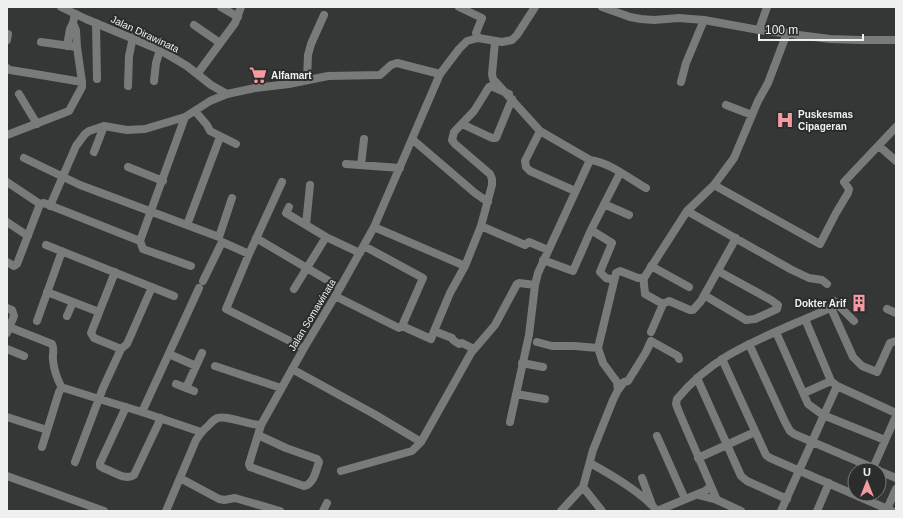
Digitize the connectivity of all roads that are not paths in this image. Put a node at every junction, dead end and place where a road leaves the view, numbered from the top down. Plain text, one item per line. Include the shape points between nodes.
1 (61, 7) edge
2 (220, 7) edge
3 (241, 7) edge
4 (459, 7) edge
5 (535, 7) edge
6 (602, 7) edge
7 (767, 7) edge
8 (74, 14) junction
9 (324, 15) dead end
10 (238, 17) junction
11 (704, 20) junction
12 (74, 23) junction
13 (96, 23) junction
14 (194, 25) dead end
15 (759, 30) junction
16 (787, 33) junction
17 (133, 37) junction
18 (478, 38) junction
19 (896, 40) edge
20 (41, 42) dead end
21 (496, 42) junction
22 (220, 43) junction
23 (67, 46) junction
24 (77, 47) junction
25 (160, 50) junction
26 (7, 68) edge
27 (198, 73) junction
28 (440, 74) junction
29 (97, 79) dead end
30 (307, 80) junction
31 (154, 81) dead end
32 (82, 82) junction
33 (681, 82) dead end
34 (128, 86) dead end
35 (19, 94) dead end
36 (227, 94) junction
37 (510, 97) junction
38 (726, 105) dead end
39 (194, 111) junction
40 (752, 115) junction
41 (185, 117) junction
42 (37, 124) junction
43 (462, 124) junction
44 (7, 125) edge
45 (104, 126) junction
46 (896, 127) edge
47 (540, 131) junction
48 (10, 134) edge
49 (220, 137) junction
50 (364, 139) dead end
51 (412, 139) junction
52 (236, 144) dead end
53 (879, 146) junction
54 (94, 152) dead end
55 (24, 158) dead end
56 (590, 160) junction
57 (896, 161) edge
58 (346, 164) dead end
59 (361, 165) junction
60 (128, 167) dead end
61 (400, 168) junction
62 (620, 173) junction
63 (62, 177) junction
64 (163, 181) junction
65 (7, 182) edge
66 (282, 182) dead end
67 (310, 185) dead end
68 (714, 185) junction
69 (646, 188) dead end
70 (575, 191) junction
71 (232, 198) dead end
72 (488, 202) junction
73 (40, 204) junction
74 (604, 204) junction
75 (50, 206) junction
76 (289, 207) dead end
77 (688, 211) junction
78 (150, 212) junction
79 (629, 215) dead end
80 (7, 222) edge
81 (187, 225) junction
82 (306, 225) junction
83 (481, 226) junction
84 (374, 227) junction
85 (591, 230) junction
86 (28, 236) junction
87 (326, 237) junction
88 (256, 238) junction
89 (736, 238) junction
90 (140, 241) junction
91 (46, 245) dead end
92 (362, 249) junction
93 (548, 250) junction
94 (62, 251) junction
95 (249, 254) junction
96 (544, 260) junction
97 (7, 262) edge
98 (191, 266) dead end
99 (465, 266) junction
100 (651, 266) junction
101 (308, 268) junction
102 (718, 271) junction
103 (115, 272) junction
104 (644, 278) junction
105 (614, 280) junction
106 (827, 284) dead end
107 (535, 285) junction
108 (152, 287) junction
109 (688, 287) dead end
110 (340, 288) junction
111 (294, 289) dead end
112 (47, 292) junction
113 (174, 296) dead end
114 (335, 296) junction
115 (704, 296) junction
116 (73, 302) junction
117 (663, 304) junction
118 (834, 304) junction
119 (7, 308) edge
120 (887, 308) dead end
121 (99, 312) junction
122 (896, 312) edge
123 (68, 316) dead end
124 (805, 319) junction
125 (37, 321) dead end
126 (854, 321) dead end
127 (402, 326) junction
128 (11, 331) edge
129 (434, 331) junction
130 (651, 332) dead end
131 (776, 332) junction
132 (896, 341) edge
133 (537, 342) dead end
134 (749, 344) junction
135 (304, 348) junction
136 (598, 348) junction
137 (7, 349) edge
138 (121, 349) junction
139 (474, 349) junction
140 (202, 353) dead end
141 (169, 354) junction
142 (24, 356) dead end
143 (679, 359) dead end
144 (722, 359) junction
145 (522, 363) junction
146 (196, 366) junction
147 (215, 366) dead end
148 (543, 367) dead end
149 (292, 369) junction
150 (697, 378) junction
151 (176, 384) dead end
152 (834, 384) junction
153 (62, 388) junction
154 (281, 388) junction
155 (618, 390) junction
156 (804, 393) junction
157 (516, 394) junction
158 (99, 399) junction
159 (545, 399) dead end
160 (126, 407) junction
161 (142, 412) junction
162 (823, 415) junction
163 (896, 415) edge
164 (7, 417) edge
165 (161, 418) junction
166 (510, 422) dead end
167 (261, 425) junction
168 (47, 430) junction
169 (201, 432) junction
170 (755, 432) junction
171 (258, 435) junction
172 (656, 436) dead end
173 (885, 440) junction
174 (421, 442) junction
175 (812, 442) junction
176 (727, 445) junction
177 (42, 447) dead end
178 (698, 458) junction
179 (75, 462) dead end
180 (858, 462) edge
181 (879, 462) edge
182 (590, 463) junction
183 (341, 471) dead end
184 (798, 471) junction
185 (7, 476) edge
186 (180, 478) junction
187 (642, 478) dead end
188 (829, 483) junction
189 (711, 486) junction
190 (583, 487) junction
191 (896, 489) edge
192 (698, 495) junction
193 (685, 499) junction
194 (787, 499) junction
195 (717, 500) junction
196 (327, 503) dead end
197 (656, 510) edge
198 (890, 510) edge
199 (104, 511) edge
200 (166, 511) edge
201 (280, 511) edge
202 (323, 511) edge
203 (561, 511) edge
204 (602, 511) edge
205 (742, 511) edge
206 (781, 511) edge
207 (817, 511) edge

1 - 8 street, Jalan Dirawinata
2 - 10 street
3 - 10 street
4 - 18 street via 482,18 476,33
5 - 21 street via 512,40
6 - 11 street via 641,19
7 - 15 street
8 - 12 street
8 - 13 street, Jalan Dirawinata
9 - 30 street via 309,51
10 - 22 street
11 - 15 street
11 - 33 street
12 - 23 street via 70,29
12 - 24 street
13 - 17 street, Jalan Dirawinata
13 - 29 street
14 - 22 street
15 - 16 street
16 - 19 street via 830,39
16 - 40 street via 768,83
17 - 25 street, Jalan Dirawinata
17 - 34 street via 129,56
18 - 21 street
18 - 28 street, Jalan Somawinata via 463,44
20 - 23 street
21 - 37 street via 492,74
22 - 27 street
23 - 24 street
24 - 32 street
25 - 27 street, Jalan Dirawinata
25 - 31 street
26 - 32 street
27 - 36 street, Jalan Dirawinata
28 - 30 street via 397,62 380,75 336,75
28 - 51 street, Jalan Somawinata
30 - 36 street
32 - 42 street via 82,87 69,111
35 - 42 street
36 - 39 street
37 - 43 street via 489,87 474,111
37 - 43 street via 496,138
37 - 47 street
38 - 40 street
39 - 41 street
39 - 49 street via 210,131
40 - 68 street via 734,158
41 - 45 street via 133,131
41 - 64 street
42 - 48 street
43 - 72 street via 454,132 452,140 490,174 492,185
44 - 48 street
45 - 54 street
45 - 63 street via 85,134 76,146
46 - 53 street
47 - 56 street
47 - 70 street via 525,161 526,167
49 - 52 street
49 - 81 street
50 - 59 street
51 - 61 street, Jalan Somawinata
51 - 72 street
53 - 57 street
53 - 68 street via 844,182 849,189 848,193 820,244
55 - 63 street
56 - 62 street via 598,161
56 - 70 street
58 - 59 street
59 - 61 street
60 - 64 street
61 - 84 street, Jalan Somawinata
62 - 69 street
62 - 74 street
63 - 75 street
63 - 78 street
64 - 78 street
65 - 73 street
66 - 88 street
67 - 82 street
68 - 77 street
70 - 93 street
71 - 81 street via 219,237
72 - 83 street
73 - 75 street
73 - 86 street
74 - 79 street
74 - 85 street
75 - 90 street
76 - 82 street via 286,213
77 - 89 street
77 - 100 street
78 - 81 street
78 - 90 street
80 - 86 street
82 - 87 street
83 - 93 street via 525,245 529,242
83 - 99 street
84 - 92 street, Jalan Somawinata
84 - 99 street
85 - 96 street via 572,271
85 - 105 street via 612,243 600,272 606,278
86 - 97 street via 17,264 14,266
87 - 92 street
87 - 101 street
88 - 95 street
88 - 101 street
89 - 102 street
89 - 106 street via 792,270
90 - 98 street via 143,249
91 - 94 street
92 - 110 street, Jalan Somawinata
92 - 127 street via 423,278
93 - 96 street
94 - 103 street
94 - 112 street
95 - 135 street via 226,309
95 - 141 street via 222,242
96 - 107 street
99 - 129 street
100 - 104 street
100 - 109 street
101 - 110 street
101 - 111 street
102 - 115 street
102 - 115 street via 772,300 778,305 778,309 746,320
103 - 108 street
103 - 121 street
104 - 105 street via 620,271 616,273
104 - 117 street via 645,294
105 - 136 street
107 - 139 street via 517,284 495,326
107 - 145 street
108 - 113 street
108 - 138 street via 127,344
110 - 114 street, Jalan Somawinata
112 - 116 street
112 - 125 street
114 - 127 street via 399,328
114 - 135 street, Jalan Somawinata
115 - 117 street via 693,310 669,301
116 - 121 street
116 - 123 street
117 - 130 street
118 - 124 street
118 - 126 street
118 - 132 street via 853,357 862,366 877,372 890,343
119 - 128 street via 12,310 14,316
120 - 122 street
121 - 138 street via 92,336
124 - 131 street
124 - 152 street
127 - 129 street via 431,339
128 - 153 street via 52,344 54,369
129 - 139 street
131 - 134 street
131 - 156 street
133 - 136 street via 552,346
134 - 144 street
134 - 175 street via 790,431
135 - 149 street, Jalan Somawinata
136 - 155 street via 603,363 617,382
137 - 142 street
138 - 158 street
139 - 174 street
140 - 146 street
141 - 146 street
141 - 161 street
143 - 155 street via 651,341 632,375
144 - 150 street
144 - 170 street
145 - 148 street
145 - 157 street
146 - 151 street via 190,389
147 - 154 street
149 - 154 street, Jalan Somawinata
149 - 174 street
150 - 176 street
150 - 178 street via 677,399 676,404
152 - 156 street
152 - 162 street
152 - 163 street
153 - 158 street
153 - 168 street
154 - 167 street, Jalan Somawinata
155 - 182 street
156 - 162 street via 808,404
157 - 159 street
157 - 166 street
158 - 160 street
158 - 179 street
160 - 161 street
160 - 165 street via 100,463 103,468 125,477 134,475
161 - 165 street
162 - 173 street
162 - 175 street
163 - 173 street
164 - 168 street
165 - 169 street
167 - 169 street via 219,417
167 - 171 street, Jalan Somawinata
168 - 177 street
169 - 186 street
170 - 176 street
170 - 184 street via 766,455
171 - 171 street, Jalan Somawinata via 317,459 319,462 311,483 304,486 250,467
172 - 193 street
173 - 181 street
174 - 183 street via 412,451
175 - 180 street
175 - 184 street
176 - 178 street
176 - 194 street via 743,478
178 - 189 street
182 - 190 street
182 - 197 street via 611,475
184 - 188 street
184 - 194 street
185 - 199 street
186 - 200 street
186 - 201 street via 219,499 235,498
187 - 197 street
188 - 198 street
188 - 207 street
189 - 192 street
189 - 195 street
190 - 203 street
190 - 204 street
191 - 198 street
192 - 193 street
192 - 195 street
193 - 197 street
194 - 206 street
195 - 205 street
196 - 202 street

